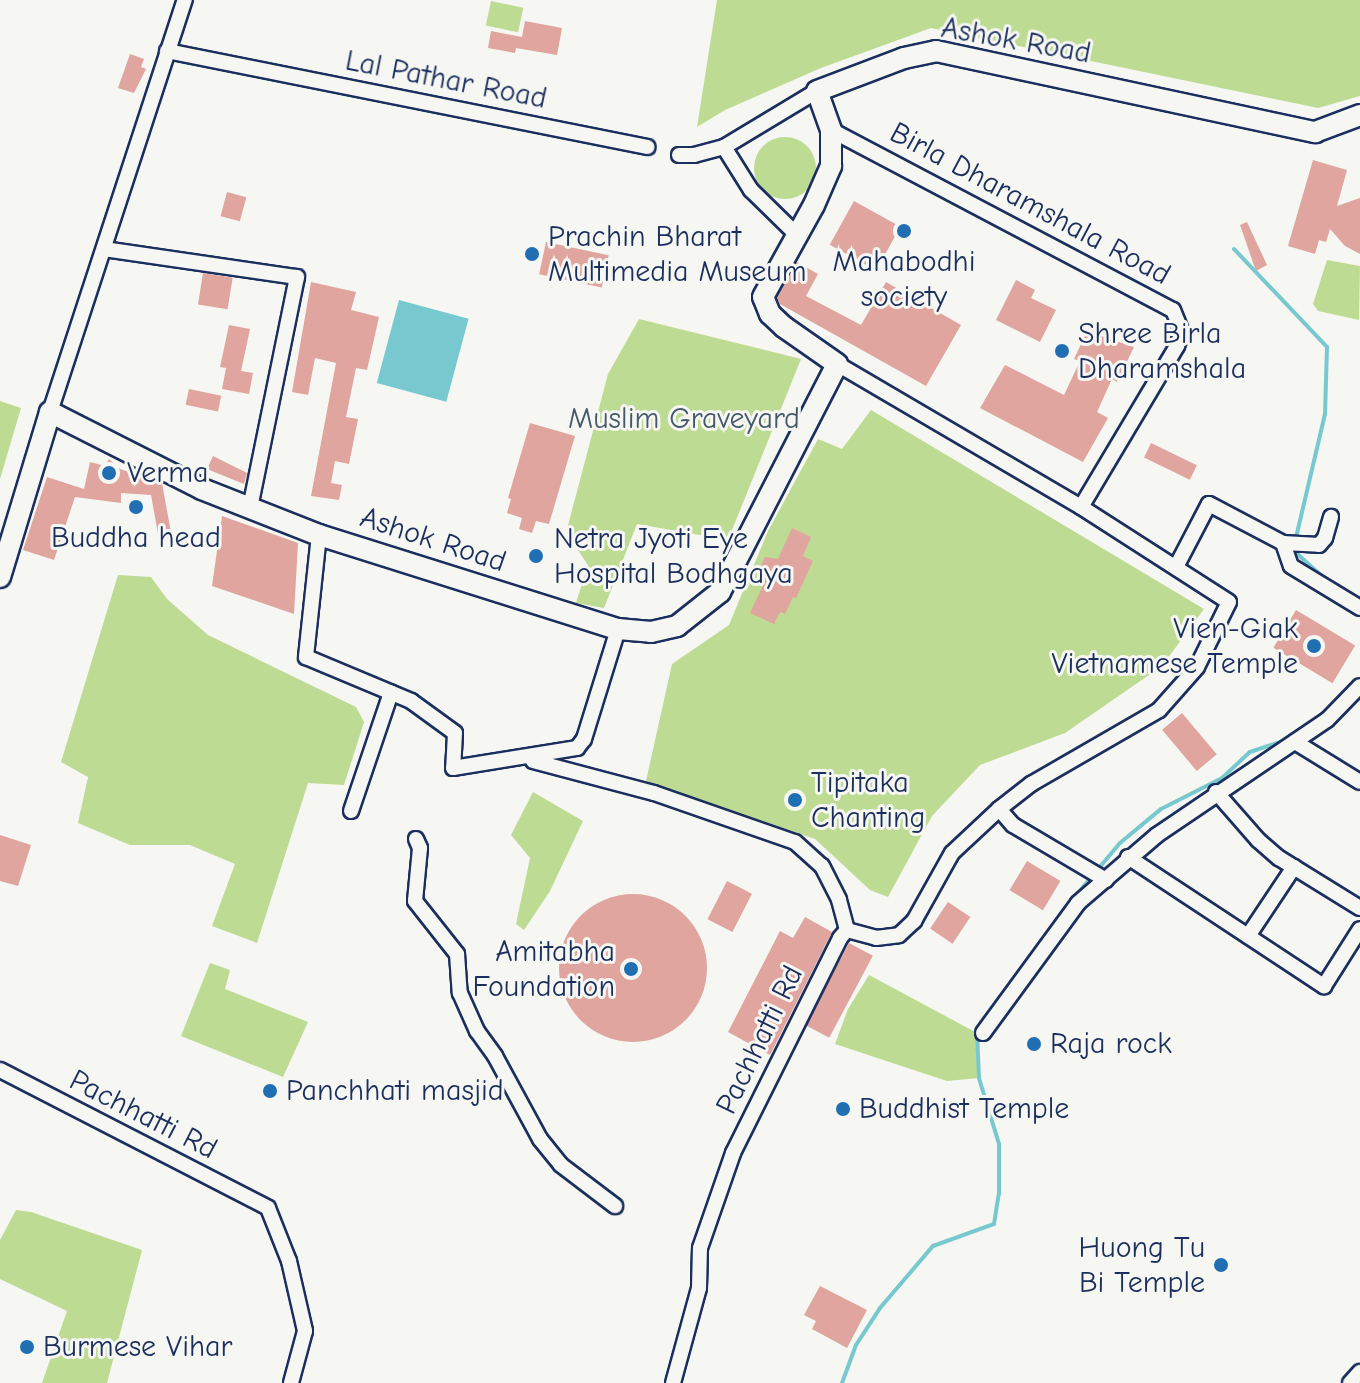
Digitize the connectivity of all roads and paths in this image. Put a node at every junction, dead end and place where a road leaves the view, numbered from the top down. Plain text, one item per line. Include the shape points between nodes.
1 (185, 0) edge
2 (167, 51) junction
3 (817, 91) junction
4 (1360, 115) edge
5 (831, 130) junction
6 (647, 147) dead end
7 (724, 147) junction
8 (679, 155) dead end
9 (797, 235) junction
10 (104, 249) junction
11 (837, 364) junction
12 (50, 412) junction
13 (1081, 507) junction
14 (250, 508) junction
15 (1331, 517) dead end
16 (319, 535) junction
17 (1284, 543) junction
18 (1176, 567) junction
19 (0, 577) edge
20 (1360, 608) edge
21 (618, 629) junction
22 (1360, 686) edge
23 (391, 693) junction
24 (1295, 742) junction
25 (520, 759) junction
26 (1360, 782) edge
27 (1216, 792) junction
28 (999, 809) junction
29 (351, 811) dead end
30 (416, 839) dead end
31 (1128, 857) junction
32 (1294, 867) junction
33 (1106, 880) junction
34 (1360, 908) edge
35 (1360, 929) edge
36 (847, 930) junction
37 (1248, 936) junction
38 (983, 1033) dead end
39 (0, 1070) edge
40 (615, 1206) dead end
41 (1360, 1372) edge
42 (295, 1381) edge
43 (673, 1383) edge
44 (1350, 1383) edge

1 - 2 street
2 - 6 street, Lal Pathar Road
2 - 10 street
3 - 4 street, Ashok Road via 936,51 1315,132
3 - 5 street
3 - 7 street
5 - 9 street via 831,166
5 - 13 street, Birla Dharamshala Road via 1173,310 1182,332 1177,346
7 - 8 street
7 - 9 street via 751,190
9 - 11 street via 763,297 770,314 784,327
10 - 12 street
10 - 14 street via 297,277
11 - 13 street
11 - 21 street, Ashok Road via 720,592 677,626 651,632
12 - 14 street, Ashok Road
12 - 19 street
13 - 18 street
14 - 16 street, Ashok Road
15 - 17 street via 1323,542
16 - 21 street, Ashok Road
16 - 23 street via 306,657
17 - 18 street via 1209,504
17 - 20 street via 1291,566
18 - 28 street via 1229,602 1197,667 1159,710 1031,784
21 - 25 street via 584,739 577,748
22 - 24 street via 1327,720
23 - 25 street via 455,733 453,768
23 - 29 street
24 - 26 street
24 - 27 street
25 - 36 street via 654,793 795,842 822,866
27 - 31 street
27 - 32 street via 1258,840
28 - 33 street via 1013,825
28 - 36 street via 952,853 914,921 899,935 876,938
30 - 40 street via 420,848 415,901 457,954 460,993 477,1031 540,1139 561,1165
31 - 33 street
31 - 37 street
32 - 34 street
32 - 37 street
33 - 38 street via 1078,903
35 - 37 street via 1324,986
36 - 43 street, Pachhatti Rd via 733,1153 700,1248 699,1288
39 - 42 street, Pachhatti Rd via 268,1208 289,1261 305,1331
41 - 44 street

